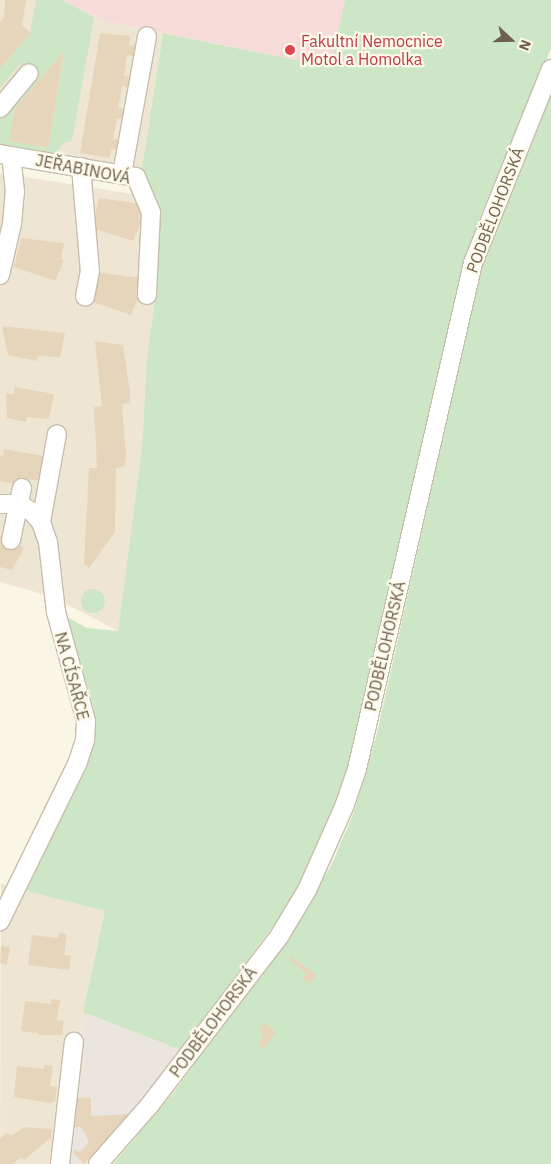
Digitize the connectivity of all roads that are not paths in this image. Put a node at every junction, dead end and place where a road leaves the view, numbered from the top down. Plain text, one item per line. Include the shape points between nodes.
1 (147, 36) dead end
2 (551, 69) edge
3 (29, 73) dead end
4 (0, 108) edge
5 (6, 155) edge
6 (81, 168) junction
7 (122, 174) junction
8 (0, 275) edge
9 (147, 295) dead end
10 (85, 297) dead end
11 (57, 434) dead end
12 (20, 496) junction
13 (0, 504) edge
14 (41, 522) junction
15 (11, 540) dead end
16 (0, 921) edge
17 (74, 1042) dead end
18 (60, 1164) edge
19 (98, 1164) edge

1 - 7 street
2 - 19 street, PODBĚLOHORSKÁ via 473,263 357,770 344,807 307,890 280,935 149,1106
3 - 4 street
5 - 6 street, JEŘABINOVÁ
5 - 8 street via 15,192 12,224
6 - 7 street, JEŘABINOVÁ
6 - 10 street via 90,270
7 - 9 street, JEŘABINOVÁ via 136,177 152,212
11 - 14 street
12 - 13 street
12 - 14 street
12 - 15 street
14 - 16 street, NA CÍSAŘCE via 48,542 56,612 82,702 85,740 77,764
17 - 18 street

